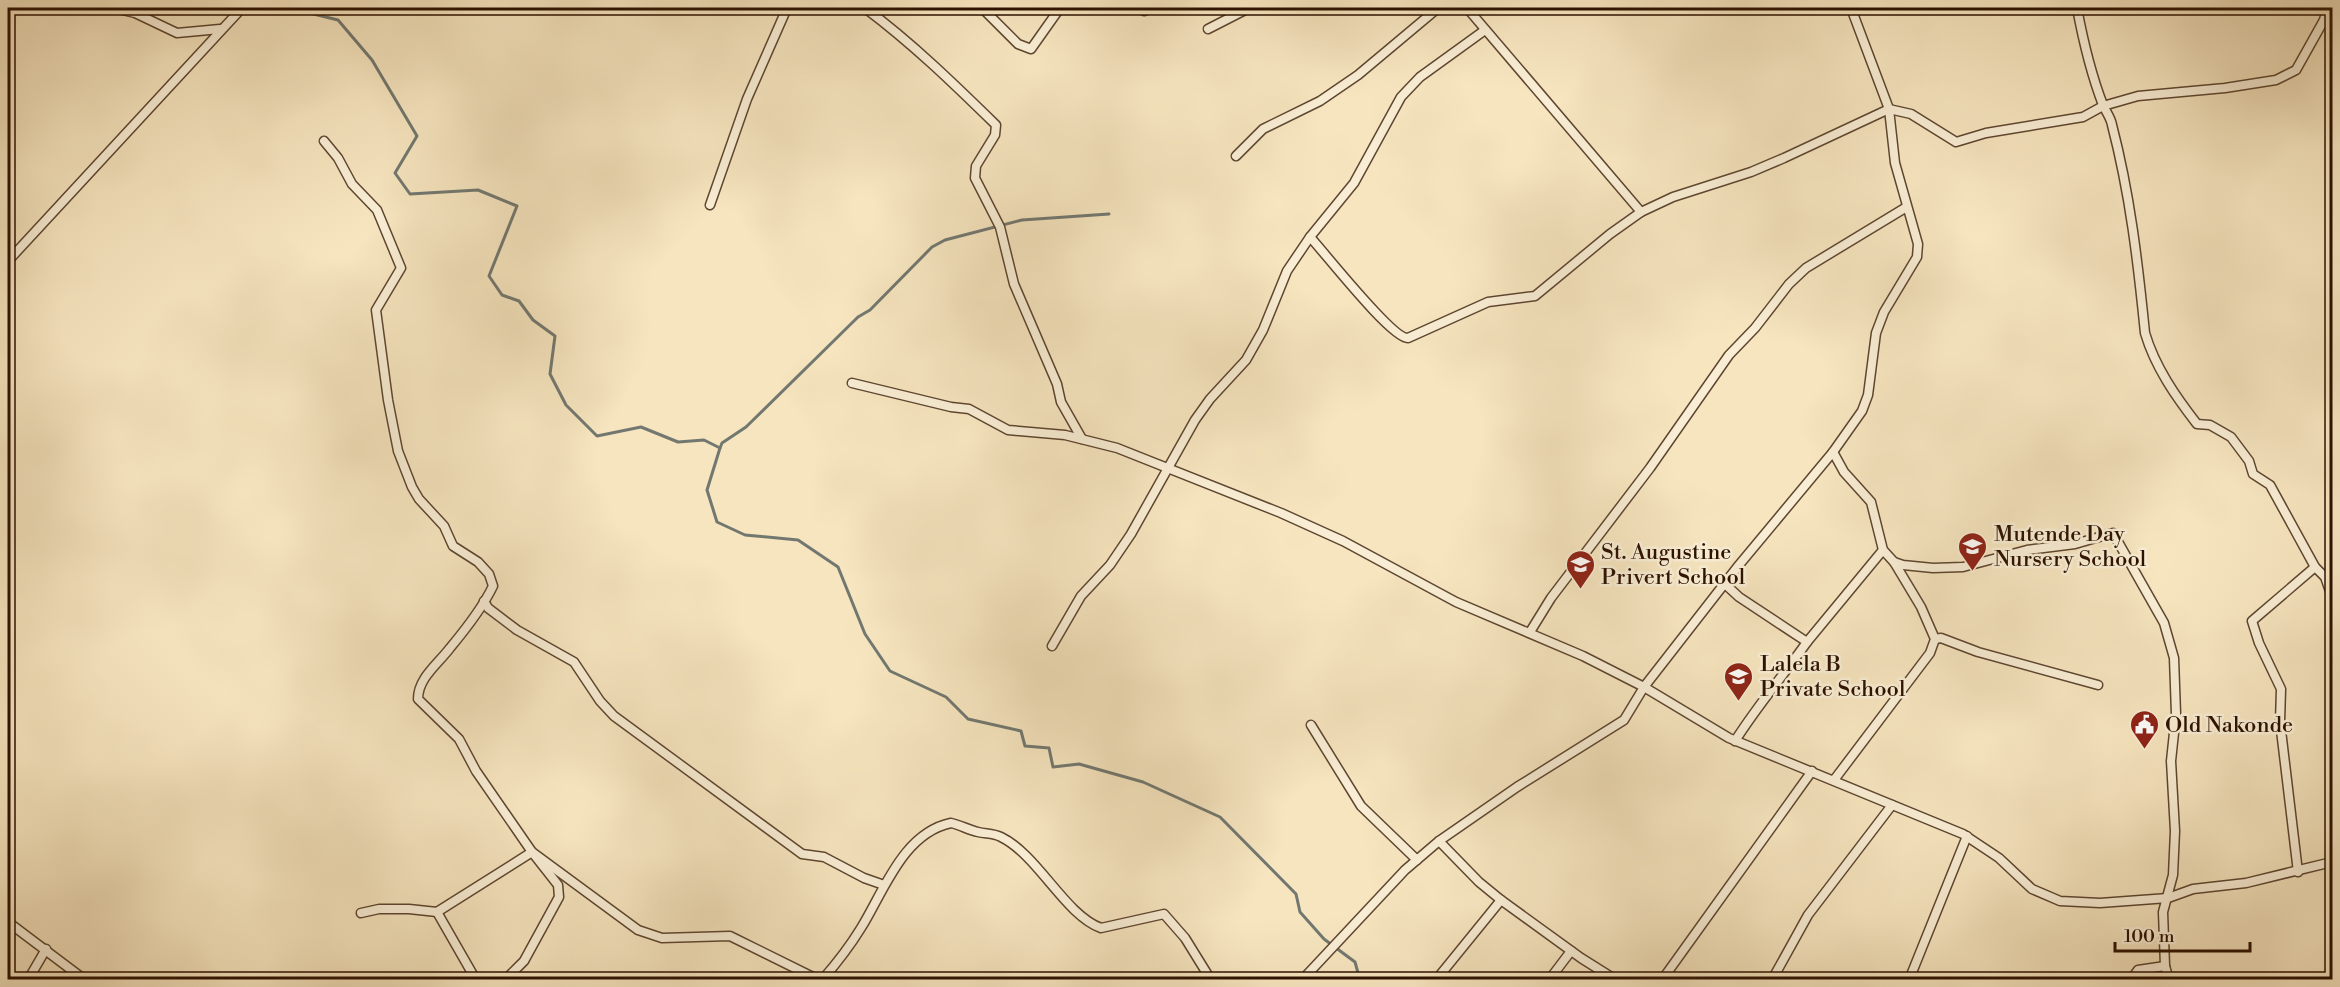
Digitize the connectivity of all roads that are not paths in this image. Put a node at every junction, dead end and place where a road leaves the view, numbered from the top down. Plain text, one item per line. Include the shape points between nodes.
1 (114, 8) edge
2 (242, 8) edge
3 (787, 8) edge
4 (865, 8) edge
5 (982, 8) edge
6 (1060, 8) edge
7 (1139, 8) edge
8 (1152, 8) edge
9 (1249, 8) edge
10 (1438, 8) edge
11 (1467, 8) edge
12 (1851, 8) edge
13 (2077, 8) edge
14 (2327, 8) edge
15 (220, 29) junction
16 (1208, 29) dead end
17 (1485, 30) junction
18 (2103, 106) junction
19 (1889, 109) junction
20 (324, 141) dead end
21 (1236, 156) dead end
22 (710, 205) dead end
23 (1905, 208) junction
24 (1641, 212) junction
25 (1310, 237) junction
26 (8, 261) edge
27 (852, 383) dead end
28 (1082, 439) junction
29 (1833, 452) junction
30 (1170, 469) junction
31 (1882, 550) junction
32 (1894, 562) junction
33 (2315, 567) junction
34 (1725, 584) junction
35 (2332, 597) edge
36 (484, 601) junction
37 (1530, 632) junction
38 (1935, 639) junction
39 (1807, 642) junction
40 (1052, 646) dead end
41 (2098, 685) dead end
42 (1644, 687) junction
43 (1311, 725) dead end
44 (1735, 741) junction
45 (1812, 771) junction
46 (1834, 780) junction
47 (1892, 805) junction
48 (1967, 836) junction
49 (1439, 841) junction
50 (532, 852) junction
51 (1417, 860) junction
52 (2332, 862) edge
53 (2298, 872) junction
54 (884, 885) junction
55 (2168, 898) junction
56 (1502, 900) junction
57 (437, 912) junction
58 (361, 913) dead end
59 (8, 922) edge
60 (46, 949) junction
61 (1571, 951) junction
62 (2166, 966) junction
63 (28, 980) edge
64 (85, 980) edge
65 (476, 980) edge
66 (505, 980) edge
67 (820, 980) edge
68 (1211, 980) edge
69 (1302, 980) edge
70 (1436, 980) edge
71 (1549, 980) edge
72 (1616, 980) edge
73 (1662, 980) edge
74 (1737, 980) edge
75 (1755, 980) edge
76 (1772, 980) edge
77 (1909, 980) edge
78 (2131, 980) edge
79 (2169, 980) edge

1 - 15 street via 135,13 177,33
2 - 15 street
3 - 22 street via 747,99
4 - 28 street via 944,72 996,125 995,135 976,166 975,178 1000,227 1014,284 1061,402
5 - 6 street via 1018,44 1031,49
7 - 8 street
9 - 16 street
10 - 21 street via 1359,75 1320,101 1263,129
11 - 17 street
12 - 19 street
13 - 18 street
14 - 18 street via 2296,70 2276,80 2138,96
15 - 26 street
17 - 24 street
17 - 25 street via 1410,87 1394,108 1354,183
18 - 19 street via 2084,117 1986,133 1956,142 1911,114
18 - 33 street via 2112,122 2122,166 2139,258 2149,345 2170,389 2198,424 2210,425 2231,437 2249,460 2253,474 2270,485
19 - 23 street
19 - 24 street via 1773,163
20 - 36 street via 352,184 376,210 400,268 376,310 398,451 412,488 444,526 453,546 489,574 492,586
23 - 29 street via 1918,244 1917,257 1876,333 1868,395 1862,411
23 - 37 street via 1806,268 1789,284 1729,356
24 - 25 street via 1535,296 1488,302 1408,338 1399,336 1378,316
25 - 30 street via 1287,271 1246,360 1209,399 1181,443
27 - 28 street via 969,409 1008,430
28 - 30 street
29 - 31 street via 1844,472 1870,501
29 - 34 street
30 - 37 street via 1343,541 1456,602
30 - 40 street via 1131,534 1074,606
31 - 32 street
31 - 39 street
32 - 38 street via 1921,606
32 - 55 street via 1916,567 1963,567 2113,533 2164,623 2174,658 2176,714 2171,761 2175,831
33 - 35 street via 2325,577
33 - 53 street via 2252,621 2281,689 2280,722
34 - 39 street
34 - 42 street
36 - 50 street via 452,647 424,678 418,699 459,739 476,771
36 - 54 street via 517,630 574,662 614,716 746,815 802,854 824,857
37 - 42 street
38 - 41 street
38 - 46 street via 1930,653
39 - 44 street
42 - 44 street
42 - 49 street via 1624,720 1613,729 1526,781
43 - 51 street via 1360,806
44 - 45 street
45 - 46 street
45 - 73 street
46 - 47 street
47 - 48 street
47 - 76 street via 1808,915
48 - 55 street via 1999,858 2032,889 2060,901 2100,903
48 - 77 street
49 - 51 street
49 - 56 street
50 - 57 street
50 - 66 street via 558,885 560,897 524,961
50 - 67 street via 638,930 662,938 730,936
51 - 69 street
52 - 53 street
53 - 55 street
54 - 67 street via 861,928
54 - 68 street via 924,834 939,825 951,823 993,834 1016,848 1096,926 1158,914 1168,917
55 - 62 street via 2163,912
56 - 61 street
56 - 70 street
57 - 58 street via 379,909
57 - 65 street
59 - 60 street
60 - 63 street
60 - 64 street
61 - 71 street
61 - 72 street
62 - 78 street via 2138,970
62 - 79 street
74 - 75 street

